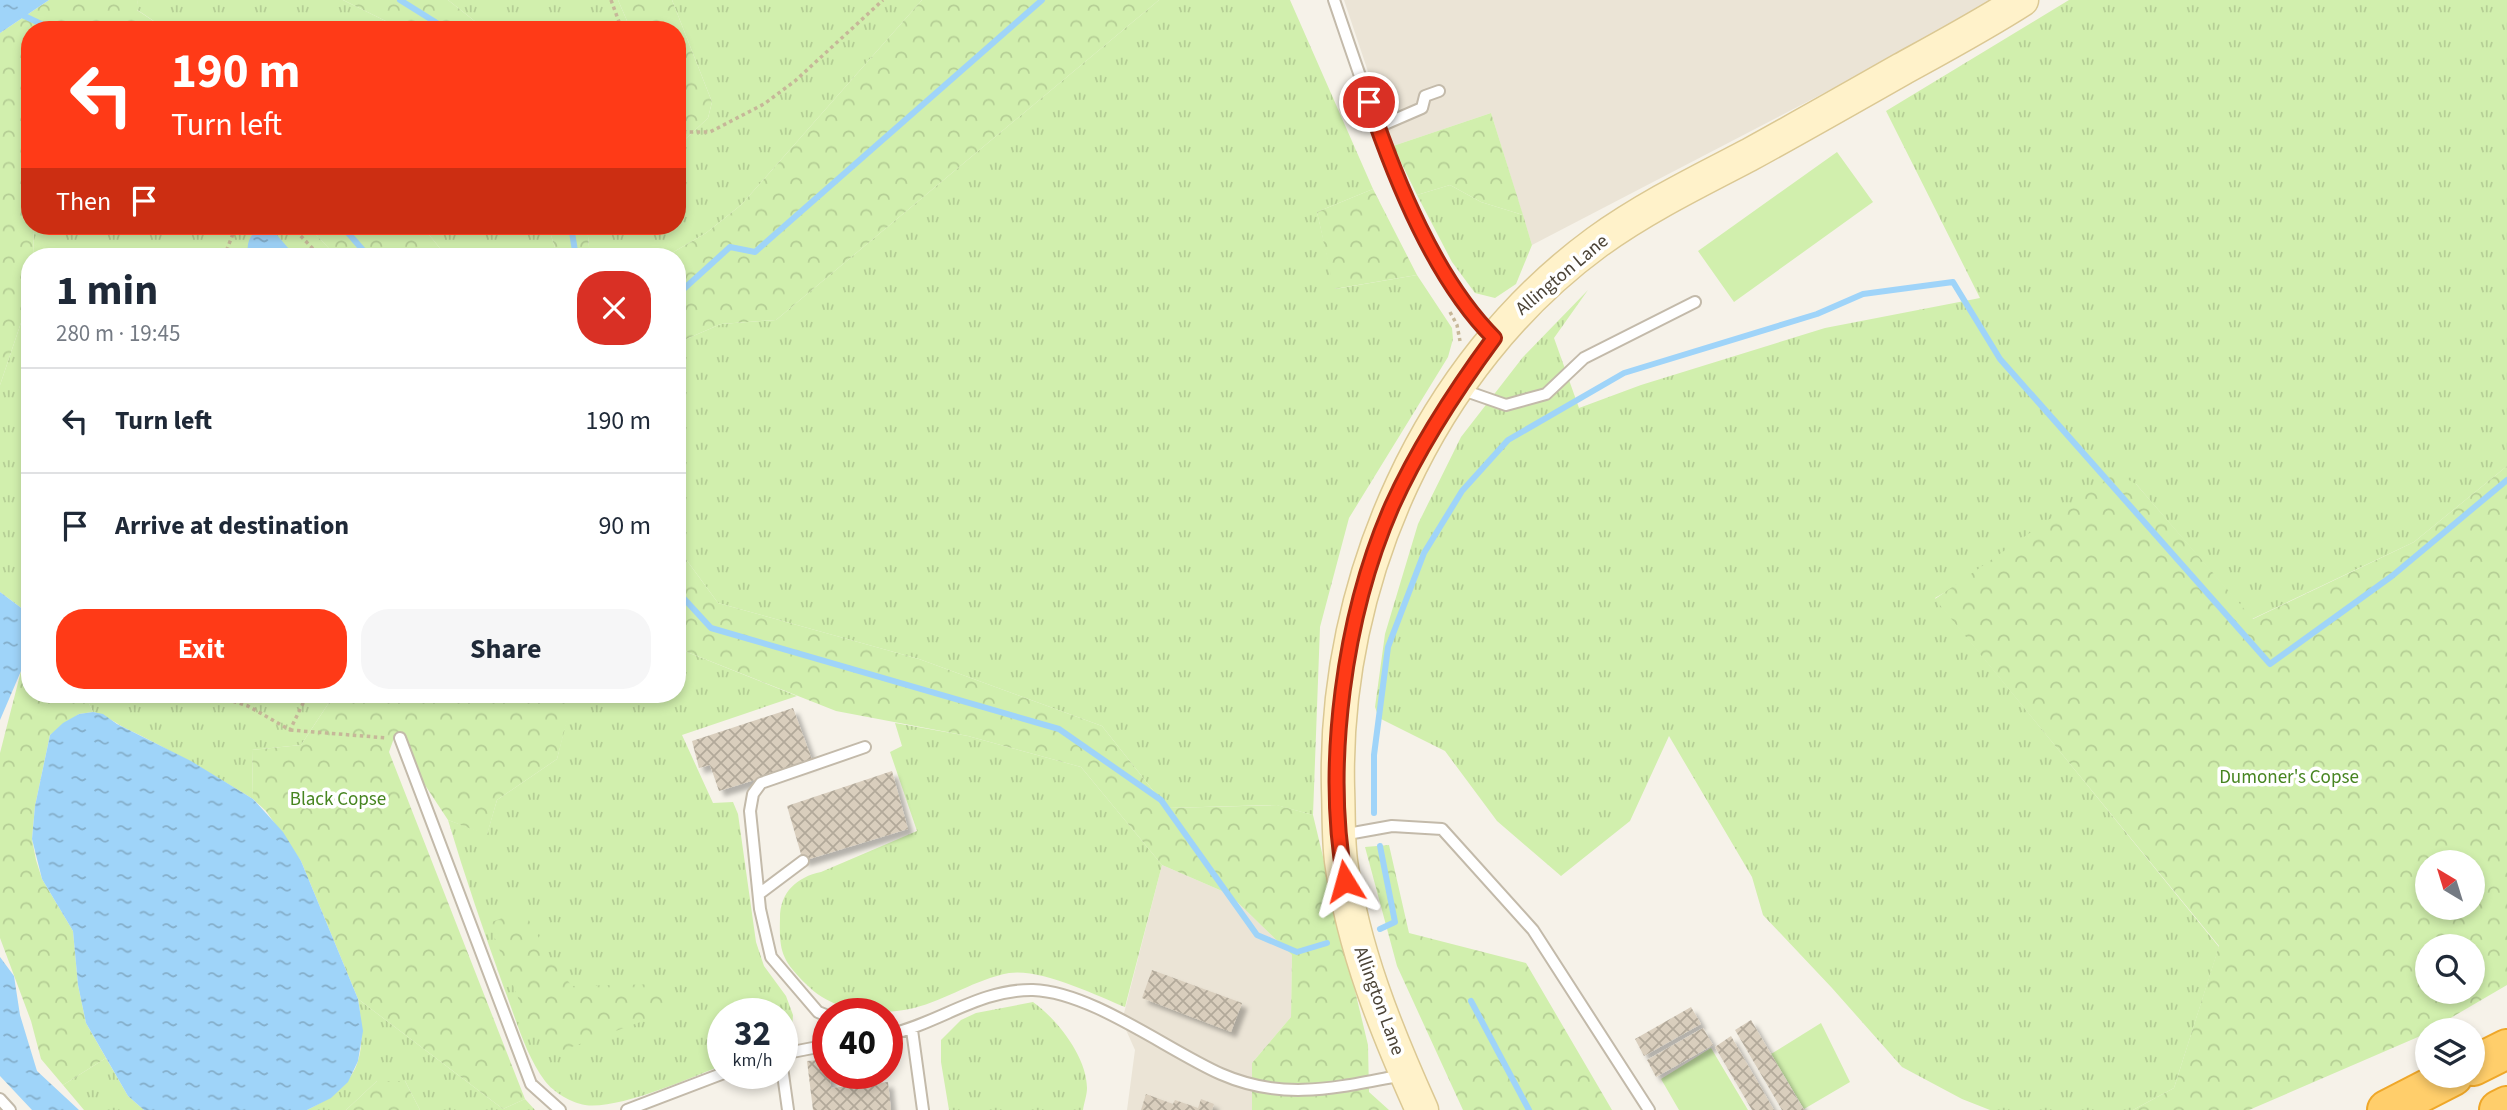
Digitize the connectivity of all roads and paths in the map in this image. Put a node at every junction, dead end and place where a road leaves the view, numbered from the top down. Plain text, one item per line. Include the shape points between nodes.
1 (611, 0) edge
2 (883, 0) edge
3 (1334, 0) edge
4 (2022, 0) edge
5 (619, 21) edge
6 (1439, 90) dead end
7 (1378, 127) junction
8 (686, 132) edge
9 (300, 235) edge
10 (312, 248) edge
11 (1695, 303) dead end
12 (1494, 338) junction
13 (1457, 388) junction
14 (238, 703) edge
15 (302, 703) edge
16 (290, 730) junction
17 (400, 738) joint
18 (865, 747) dead end
19 (1339, 836) junction
20 (803, 862) dead end
21 (759, 894) junction
22 (812, 1005) edge
23 (912, 1030) junction
24 (903, 1032) edge
25 (2507, 1049) edge
26 (2485, 1060) edge
27 (1406, 1074) junction
28 (707, 1079) edge
29 (2430, 1088) edge
30 (785, 1089) edge
31 (0, 1099) edge
32 (2507, 1106) edge
33 (10, 1110) edge
34 (560, 1110) edge
35 (627, 1110) edge
36 (788, 1110) edge
37 (923, 1110) edge
38 (1422, 1110) edge
39 (1649, 1110) edge
40 (2387, 1110) edge
41 (2499, 1110) edge

1 - 5 path
2 - 8 path via 764,104 710,132
3 - 7 lane
4 - 12 street, Allington Lane via 1636,216 1596,243
6 - 7 lane via 1425,96 1422,108
7 - 12 lane via 1427,239 1461,300
9 - 10 path
11 - 13 lane via 1584,358 1546,394 1506,405
12 - 13 street, Allington Lane
13 - 19 street, Allington Lane via 1392,507 1355,621 1337,758
14 - 16 path
15 - 16 path
16 - 17 path
17 - 34 lane via 531,1084
18 - 21 lane via 756,788 750,811
19 - 27 street, Allington Lane via 1360,951
19 - 39 lane via 1392,826 1442,829 1533,930
20 - 21 lane
21 - 22 lane via 771,957
23 - 24 lane
23 - 27 lane via 967,1003 1036,990 1083,1003 1222,1075 1260,1086 1294,1091 1334,1089
23 - 37 lane
25 - 26 highway
27 - 38 street, Allington Lane
28 - 35 lane
29 - 40 highway
30 - 36 lane
31 - 33 lane
32 - 41 highway

